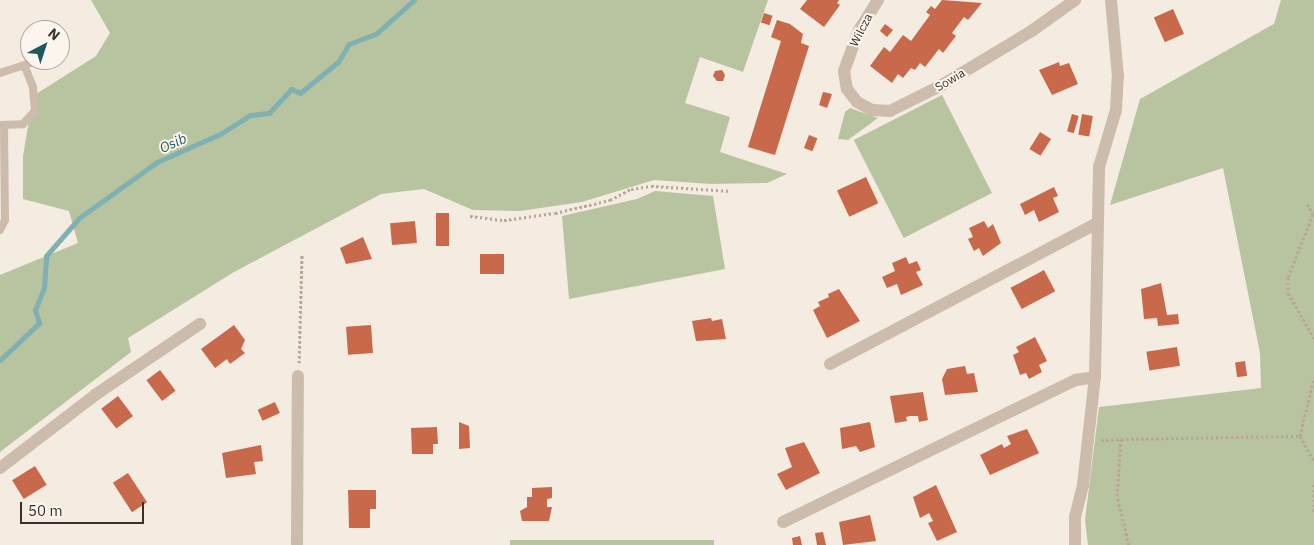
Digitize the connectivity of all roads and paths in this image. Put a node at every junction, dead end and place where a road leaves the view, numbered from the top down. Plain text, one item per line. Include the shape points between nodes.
1 (878, 0) edge
2 (1075, 0) edge
3 (1110, 0) edge
4 (846, 61) joint
5 (20, 68) edge
6 (26, 70) edge
7 (0, 73) edge
8 (2, 125) edge
9 (2, 152) edge
10 (731, 191) dead end
11 (1307, 204) dead end
12 (470, 216) dead end
13 (1096, 224) junction
14 (0, 230) edge
15 (302, 254) dead end
16 (200, 324) dead end
17 (1314, 338) edge
18 (830, 364) dead end
19 (298, 376) joint
20 (1094, 377) junction
21 (1314, 378) edge
22 (1300, 436) junction
23 (1121, 439) junction
24 (1088, 440) junction
25 (1314, 461) edge
26 (0, 468) edge
27 (1314, 484) edge
28 (1314, 512) edge
29 (783, 522) dead end
30 (297, 545) edge
31 (1075, 545) edge
32 (1129, 545) edge

1 - 4 street, Wilcza via 859,30
2 - 4 street, Sowia via 1008,45 911,103 890,111 872,110 857,102 847,89
3 - 13 street via 1118,77 1116,110 1099,167
5 - 7 lane
6 - 8 lane via 33,87 34,111 23,124
8 - 9 lane
9 - 14 lane via 5,220
10 - 12 path via 651,186 631,189 610,200 555,213 504,220
11 - 17 path via 1313,214 1288,277 1288,293
13 - 18 street
13 - 20 street
15 - 19 path
16 - 26 street via 102,390
19 - 30 street
20 - 24 street
20 - 29 street via 1076,380
21 - 22 path
22 - 23 path
22 - 25 path
23 - 24 path
23 - 32 path via 1117,496
24 - 31 street via 1075,517
27 - 28 path

